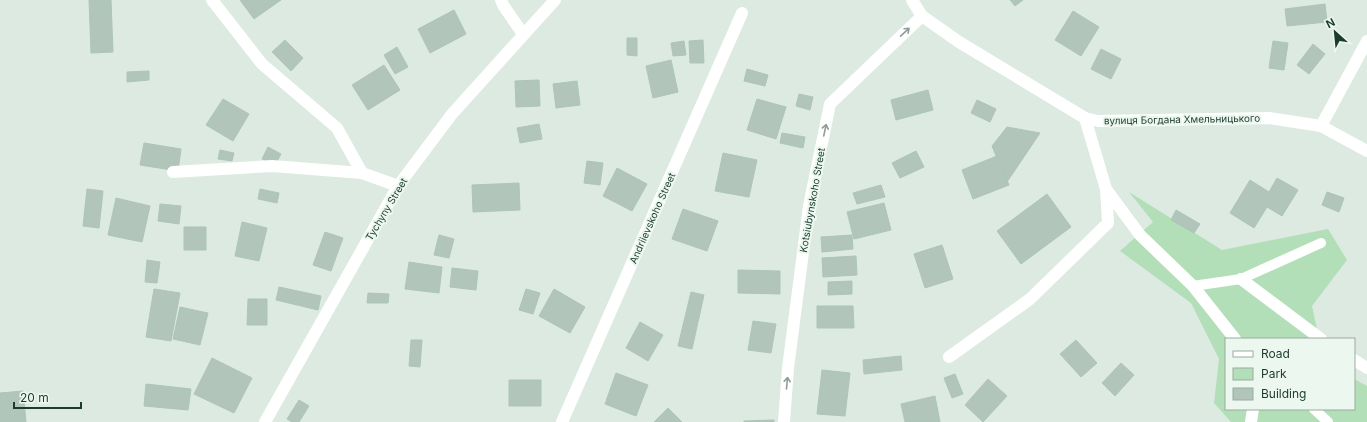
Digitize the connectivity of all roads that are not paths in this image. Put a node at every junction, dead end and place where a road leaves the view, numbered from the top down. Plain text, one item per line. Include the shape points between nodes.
1 (212, 0) edge
2 (501, 0) edge
3 (555, 0) edge
4 (912, 0) edge
5 (742, 13) dead end
6 (922, 16) junction
7 (523, 34) junction
8 (1367, 41) edge
9 (1085, 118) junction
10 (1321, 126) junction
11 (1367, 151) edge
12 (173, 172) dead end
13 (362, 173) junction
14 (398, 186) junction
15 (1106, 189) junction
16 (1322, 244) dead end
17 (1241, 279) junction
18 (1193, 286) junction
19 (1235, 338) edge
20 (1320, 338) edge
21 (949, 357) dead end
22 (1355, 361) edge
23 (1367, 368) edge
24 (1253, 410) edge
25 (1315, 410) edge
26 (264, 422) edge
27 (562, 422) edge
28 (784, 422) edge
29 (1251, 422) edge
30 (1328, 422) edge

1 - 13 street via 262,64 337,128
2 - 7 street
3 - 7 street, Tychyny Street
4 - 6 street, вулиця Богдана Хмельницького
5 - 27 street, Andriievskoho Street
6 - 9 street, вулиця Богдана Хмельницького via 959,42
28 -> 6 street, Kotsiubynskoho Street via 788,368 809,206 830,104
7 - 14 street, Tychyny Street via 452,114
8 - 10 street
9 - 10 street, вулиця Богдана Хмельницького via 1098,121 1270,118
9 - 15 street
10 - 11 street, вулиця Богдана Хмельницького
12 - 13 street via 272,166
13 - 14 street
14 - 26 street, Tychyny Street
15 - 18 street via 1140,235
15 - 21 street via 1108,223 1030,300
16 - 17 lane
17 - 18 lane
17 - 20 street
18 - 19 street
22 - 23 street
24 - 29 street
25 - 30 lane

